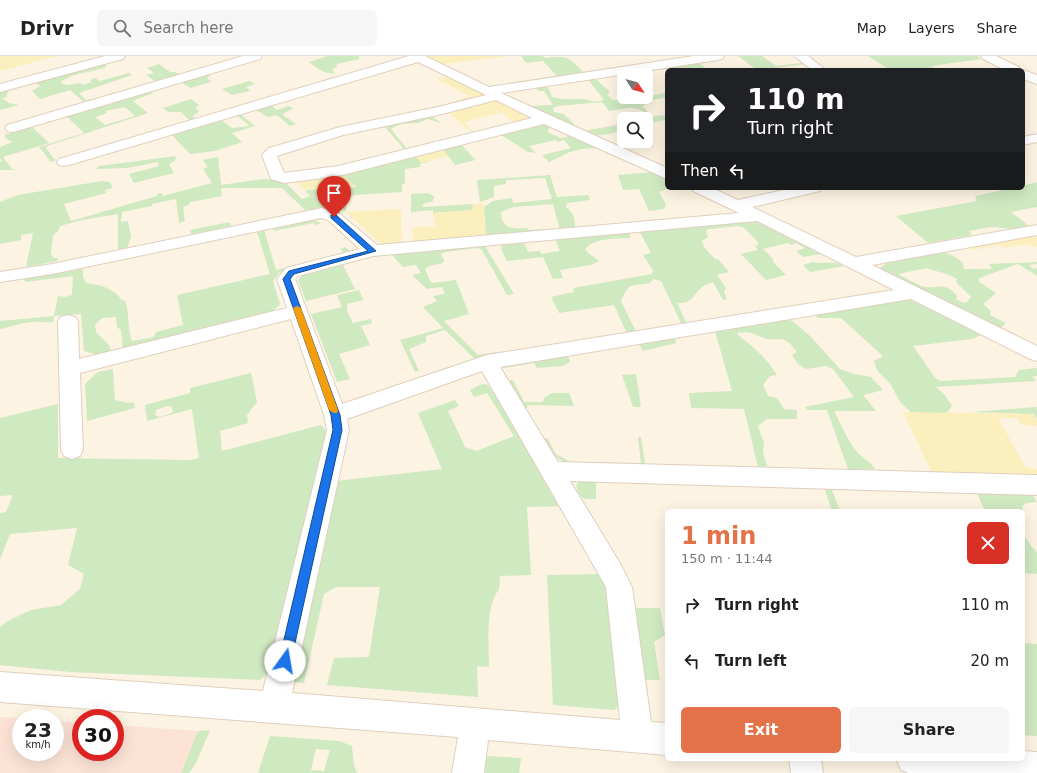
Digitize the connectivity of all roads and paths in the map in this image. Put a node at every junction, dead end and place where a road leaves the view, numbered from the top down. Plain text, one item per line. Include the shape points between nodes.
1 (119, 56) edge
2 (256, 56) edge
3 (718, 56) edge
4 (800, 56) edge
5 (987, 56) edge
6 (417, 57) edge
7 (817, 68) edge
8 (1012, 68) edge
9 (1025, 75) edge
10 (1037, 80) edge
11 (0, 88) edge
12 (492, 93) junction
13 (545, 119) junction
14 (12, 128) dead end
15 (1037, 138) edge
16 (1025, 141) edge
17 (64, 162) dead end
18 (665, 173) edge
19 (703, 190) edge
20 (805, 190) edge
21 (737, 205) junction
22 (759, 216) junction
23 (1037, 230) edge
24 (373, 251) junction
25 (854, 263) junction
26 (0, 277) edge
27 (913, 293) junction
28 (298, 311) junction
29 (68, 321) dead end
30 (1037, 354) edge
31 (487, 362) junction
32 (70, 368) junction
33 (335, 415) junction
34 (72, 450) dead end
35 (554, 471) junction
36 (1037, 485) edge
37 (0, 687) edge
38 (274, 707) junction
39 (474, 724) junction
40 (637, 737) junction
41 (665, 740) edge
42 (805, 761) edge
43 (940, 761) edge
44 (1037, 768) edge
45 (468, 773) edge
46 (807, 773) edge

1 - 11 street
2 - 14 street
3 - 12 street
4 - 7 street
5 - 8 street
6 - 12 street
6 - 17 street
9 - 10 street
12 - 13 street
12 - 13 street via 438,111 340,131 268,155 276,176 284,178 338,171
13 - 18 street
15 - 16 street
19 - 21 street
20 - 21 street
21 - 22 street
22 - 24 street
22 - 25 street
23 - 25 street
24 - 26 street via 334,217 322,213 52,269
24 - 28 street via 288,275 286,279
25 - 27 street
27 - 30 street
27 - 31 street
28 - 32 street
28 - 33 street
29 - 32 street
31 - 33 street
31 - 35 street
32 - 34 street
33 - 38 street via 338,430
35 - 36 street
35 - 40 street via 619,587
37 - 38 street
38 - 39 street
39 - 40 street
39 - 45 street
40 - 41 street
42 - 46 street
43 - 44 street

